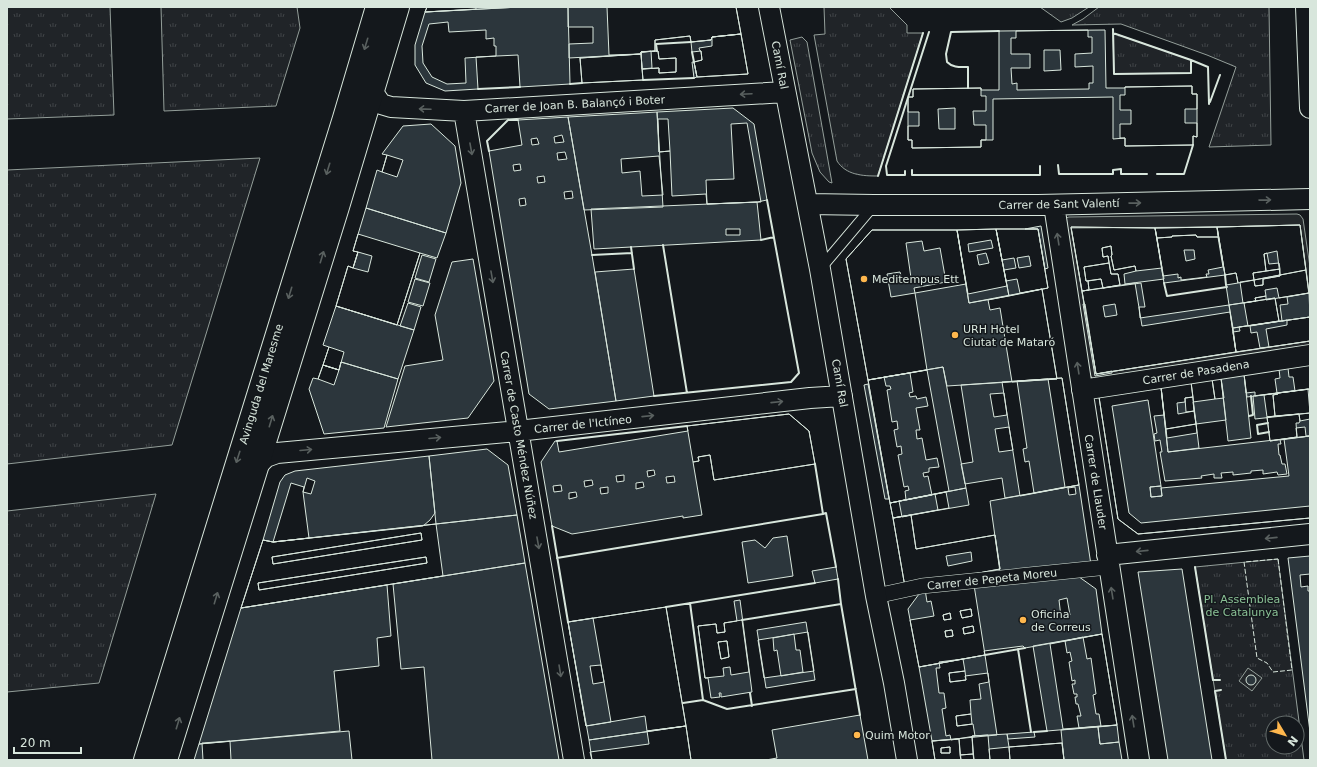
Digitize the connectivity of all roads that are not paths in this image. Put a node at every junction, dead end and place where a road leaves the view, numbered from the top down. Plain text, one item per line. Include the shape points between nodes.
1 (377, 7) edge
2 (398, 7) edge
3 (768, 7) edge
4 (1306, 7) edge
5 (372, 91) junction
6 (785, 92) junction
7 (1310, 108) edge
8 (464, 110) junction
9 (1310, 199) edge
10 (808, 204) junction
11 (874, 205) junction
12 (1054, 205) junction
13 (820, 269) junction
14 (1310, 355) edge
15 (1082, 390) junction
16 (842, 396) junction
17 (518, 431) junction
18 (257, 466) junction
19 (1310, 534) edge
20 (1108, 561) junction
21 (876, 596) junction
22 (145, 760) edge
23 (166, 760) edge
24 (574, 760) edge
25 (907, 760) edge
26 (1139, 760) edge

1 -> 22 main road, Avinguda del Maresme
2 - 5 main road, Avinguda del Maresme
3 - 6 street, Camí Ral
4 - 7 street
8 -> 5 street, Carrer de Joan B. Balançó i Boter via 391,107 381,104
18 -> 5 main road, Avinguda del Maresme
6 -> 8 street, Carrer de Joan B. Balançó i Boter
6 - 10 street, Camí Ral
8 -> 17 street, Carrer de Casto Méndez Núñez
12 -> 9 street, Carrer de Sant Valentí
10 - 11 street, Carrer de Sant Valentí
10 - 13 street, Camí Ral
11 - 12 street, Carrer de Sant Valentí
11 - 13 lane
15 -> 12 street, Carrer de Llauder
13 - 16 street, Camí Ral
14 - 15 street, Carrer de Pasadena
15 - 20 street, Carrer de Llauder
17 -> 16 street, Carrer de l'Ictíneo
16 - 21 street, Camí Ral
18 -> 17 street, Carrer de l'Ictíneo via 266,457 277,453
17 -> 24 street, Carrer de Casto Méndez Núñez
23 -> 18 main road, Avinguda del Maresme
19 -> 20 street, Carrer de Pepeta Moreu
20 - 21 street, Carrer de Pepeta Moreu via 922,586
26 -> 20 street, Carrer de Llauder
21 - 25 street, Camí Ral

